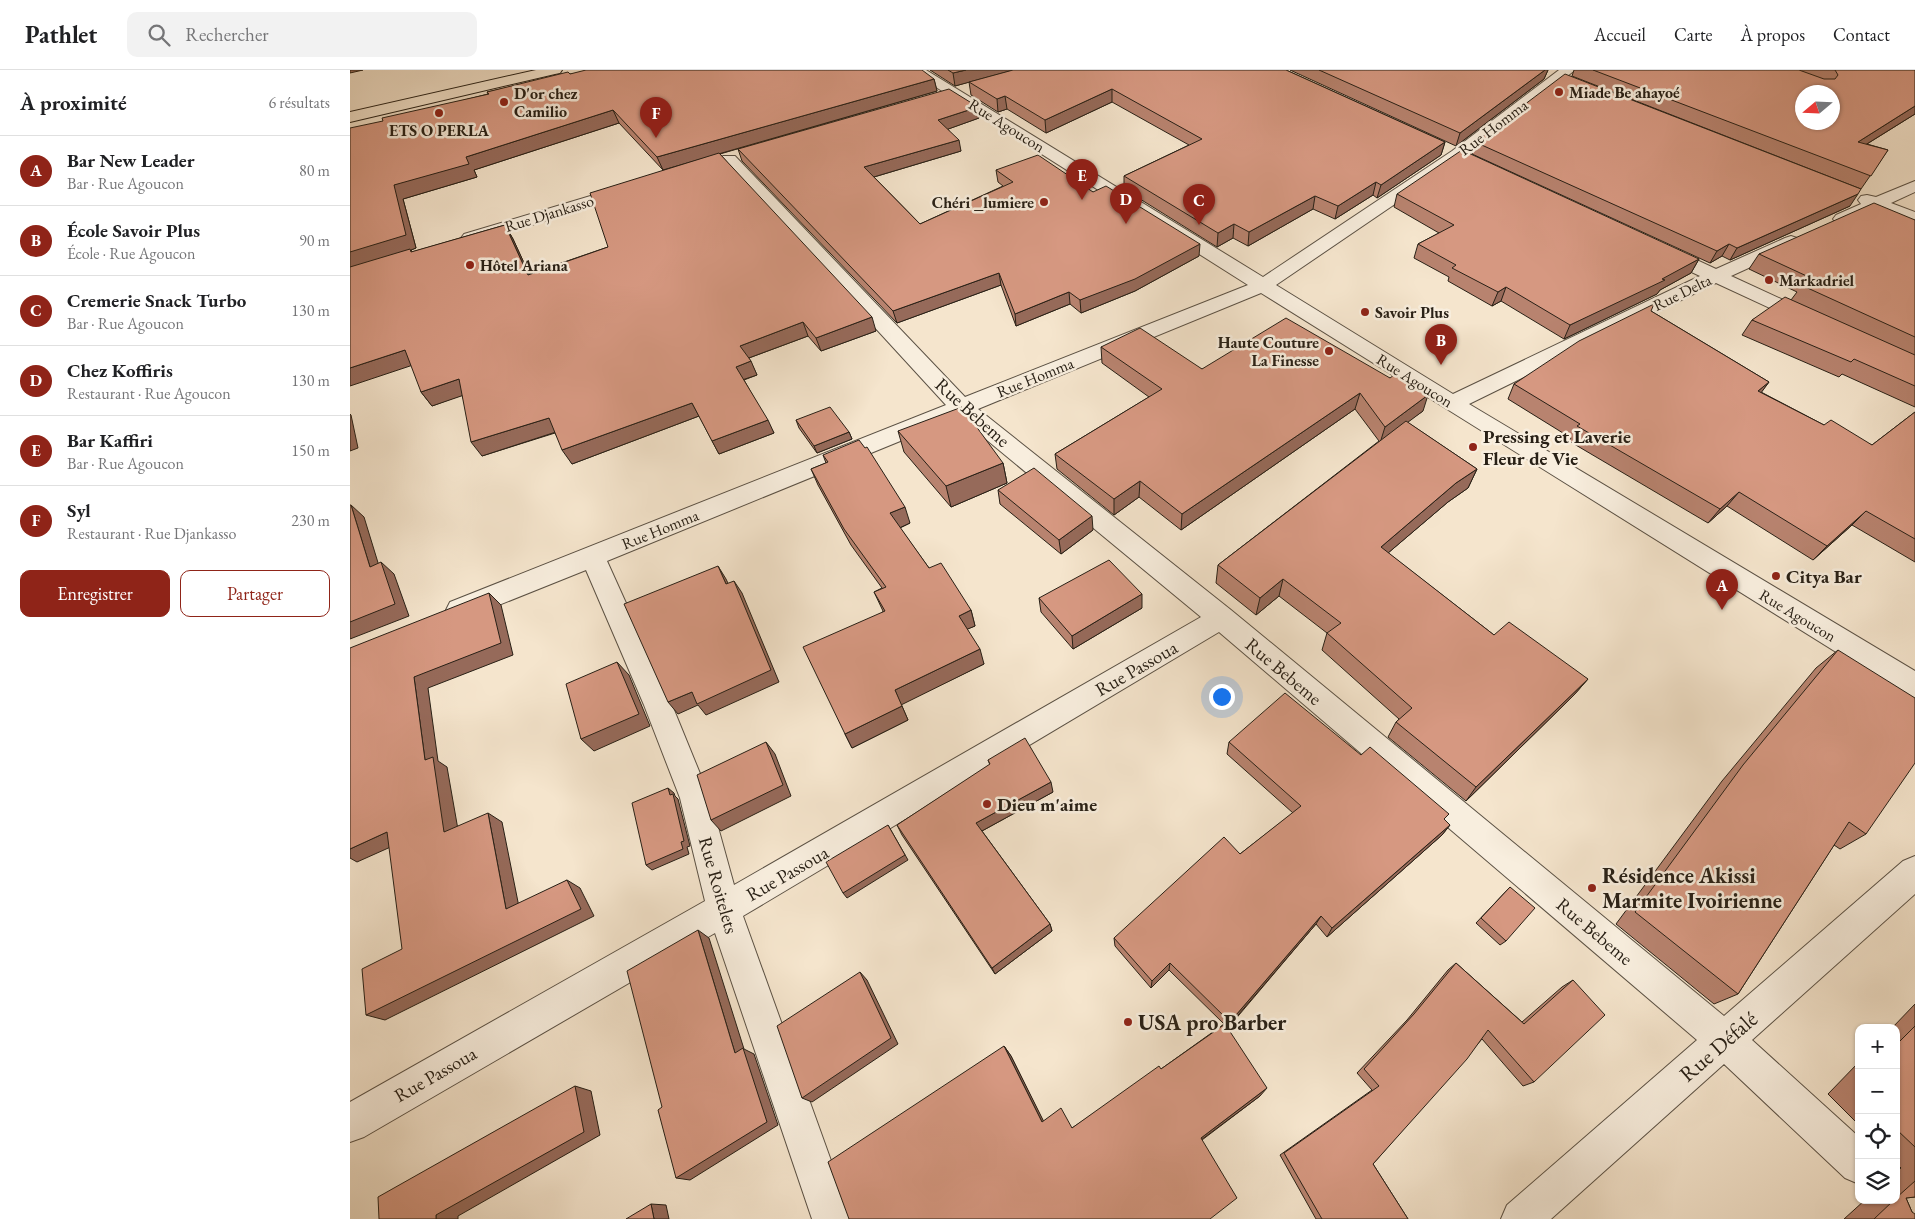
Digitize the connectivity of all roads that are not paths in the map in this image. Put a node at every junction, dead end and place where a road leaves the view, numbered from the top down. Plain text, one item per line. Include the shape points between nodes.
1 (916, 70) edge
2 (560, 75) edge
3 (1562, 76) edge
4 (350, 117) edge
5 (350, 132) edge
6 (1440, 146) edge
7 (1458, 154) junction
8 (729, 159) dead end
9 (1476, 162) edge
10 (646, 184) edge
11 (1915, 186) edge
12 (1849, 193) edge
13 (1877, 204) junction
14 (1915, 218) edge
15 (1823, 228) edge
16 (1805, 236) edge
17 (1644, 242) edge
18 (452, 244) edge
19 (1714, 276) junction
20 (1264, 285) junction
21 (1828, 327) edge
22 (1452, 403) junction
23 (962, 407) junction
24 (593, 556) junction
25 (440, 618) edge
26 (1221, 618) junction
27 (1915, 686) edge
28 (1915, 872) edge
29 (724, 909) junction
30 (1725, 1040) junction
31 (350, 1123) edge
32 (1855, 1160) edge
33 (832, 1219) edge
34 (1520, 1219) edge

1 - 20 street, Rue Agoucon
2 - 4 highway
2 - 5 highway
3 - 7 street, Rue Homma
6 - 7 street
7 - 9 street
7 - 20 street, Rue Homma
8 - 23 street, Rue Bebeme
10 - 18 street, Rue Djankasso
11 - 13 street
12 - 13 street
13 - 14 street
13 - 15 street
16 - 19 street, Rue Delta
17 - 19 street
19 - 21 street
19 - 22 street, Rue Delta
20 - 22 street, Rue Agoucon
20 - 23 street, Rue Homma
22 - 27 street, Rue Agoucon
23 - 24 street, Rue Homma
23 - 26 street, Rue Bebeme
24 - 25 street, Rue Homma
24 - 29 street, Rue Roitelets via 695,798
26 - 29 street, Rue Passoua
26 - 30 street, Rue Bebeme
28 - 30 street, Rue Défalé
29 - 31 street, Rue Passoua
29 - 33 street, Rue Roitelets
30 - 32 street, Rue Bebeme
30 - 34 street, Rue Défalé

